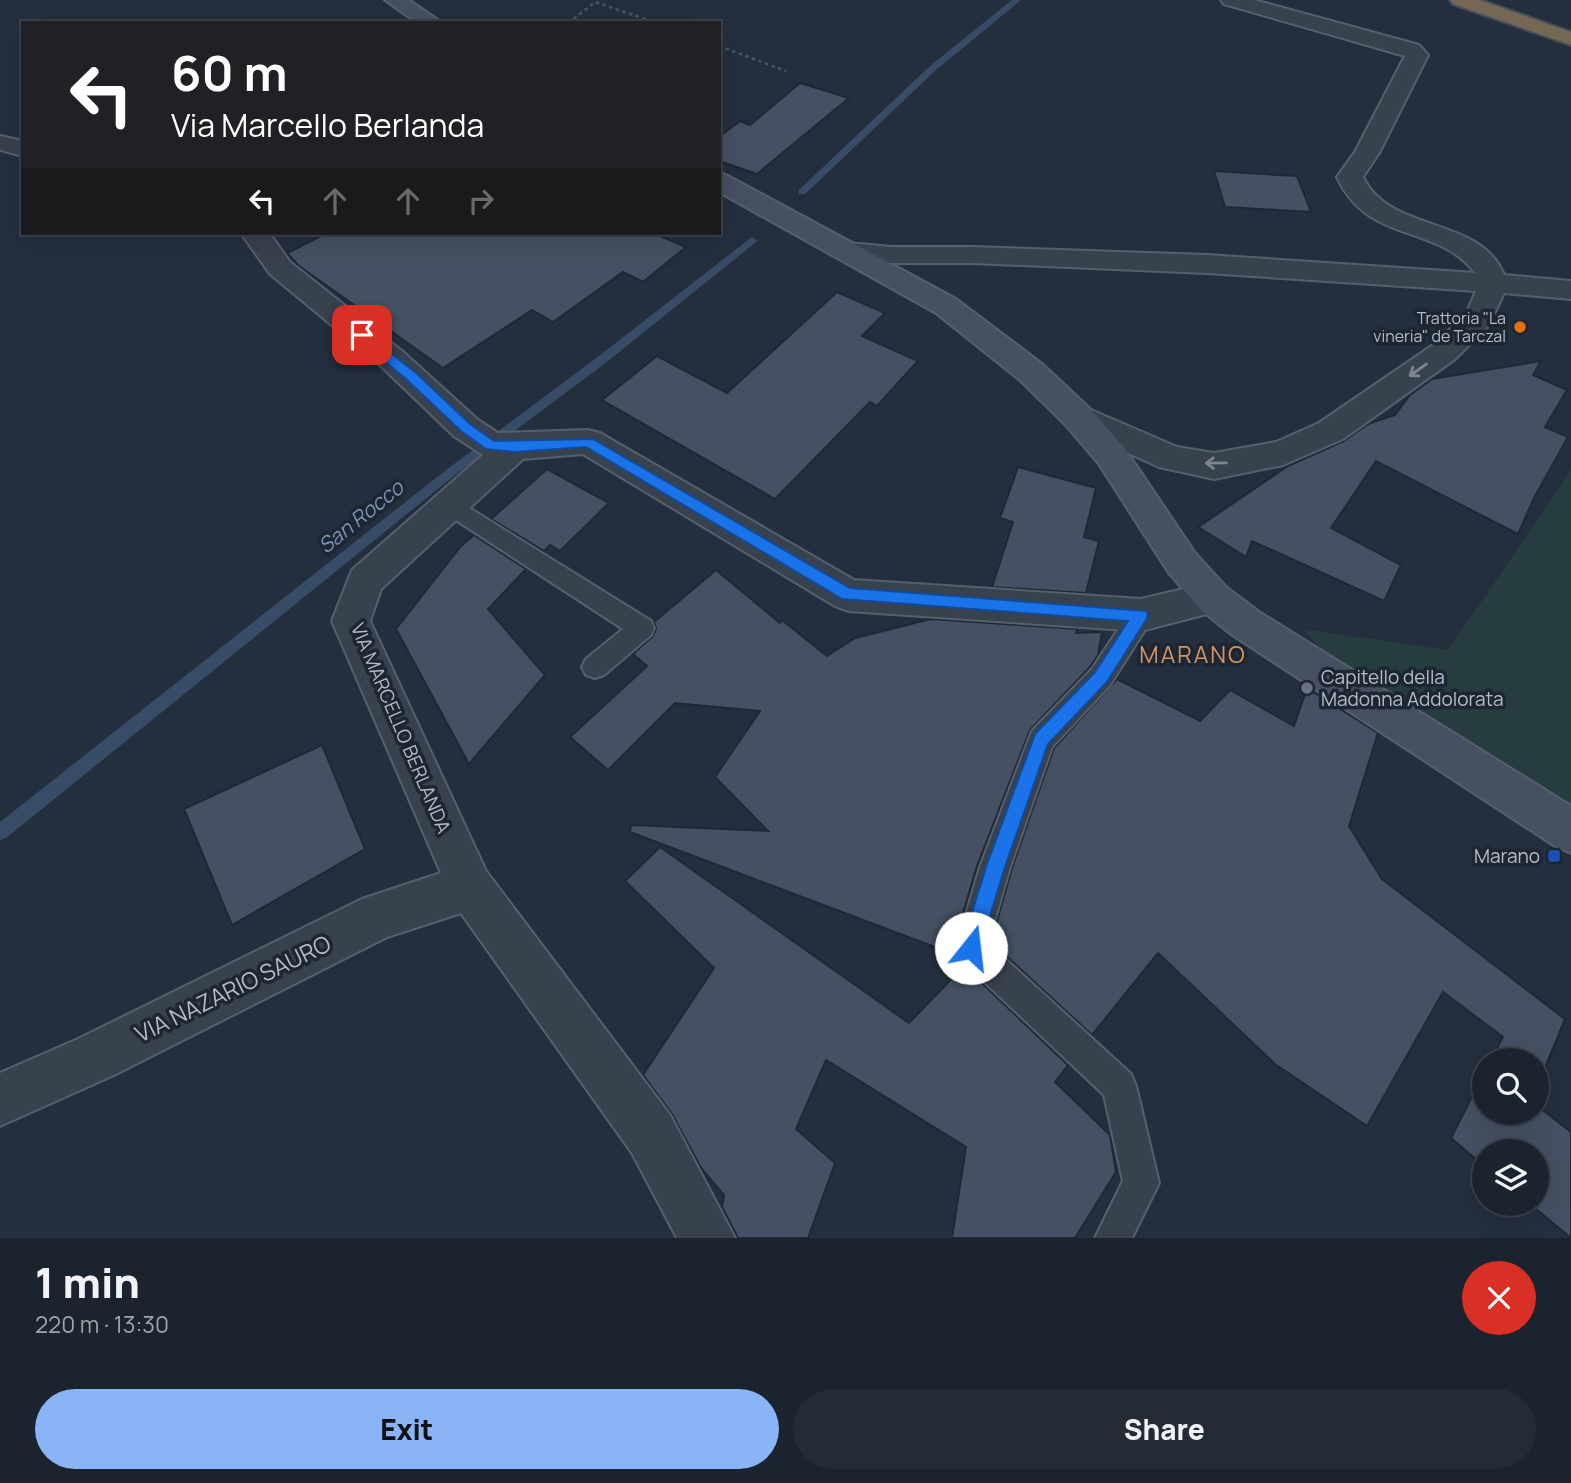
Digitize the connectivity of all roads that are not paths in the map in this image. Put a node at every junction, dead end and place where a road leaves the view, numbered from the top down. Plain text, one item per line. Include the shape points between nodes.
1 (395, 0) edge
2 (1231, 0) edge
3 (1460, 0) edge
4 (1499, 0) edge
5 (429, 21) edge
6 (1571, 25) edge
7 (1571, 39) edge
8 (0, 143) edge
9 (21, 148) edge
10 (721, 182) edge
11 (256, 235) edge
12 (849, 251) junction
13 (1493, 284) junction
14 (1571, 290) edge
15 (1077, 416) junction
16 (490, 440) junction
17 (450, 505) junction
18 (1213, 598) junction
19 (1140, 615) junction
20 (595, 667) dead end
21 (1571, 831) edge
22 (470, 887) junction
23 (0, 1100) edge
24 (707, 1238) edge
25 (1113, 1238) edge

1 - 5 main road
2 - 13 street via 1417,55 1350,177 1353,191 1370,207 1471,252 1487,268
3 - 7 highway
4 - 6 highway
8 - 9 street
10 - 12 main road
11 - 16 street via 280,268
12 - 13 street via 1207,264
12 - 15 main road via 946,306 1031,372
13 - 14 street
13 -> 15 street via 1479,318 1444,352 1331,431 1283,453 1214,466 1171,458
15 - 18 main road via 1111,455 1172,550
16 - 17 street, VIA MARCELLO BERLANDA
16 - 19 street via 588,442 848,595
17 - 20 lane via 642,628
17 - 22 street, VIA MARCELLO BERLANDA via 365,581 351,621
18 - 19 street
18 - 21 main road via 1257,631
19 - 25 lane via 1101,677 1041,740 971,948 1119,1086 1141,1184
22 - 23 street, VIA NAZARIO SAURO via 379,916 134,1039
22 - 24 street, VIA MARCELLO BERLANDA via 651,1134

